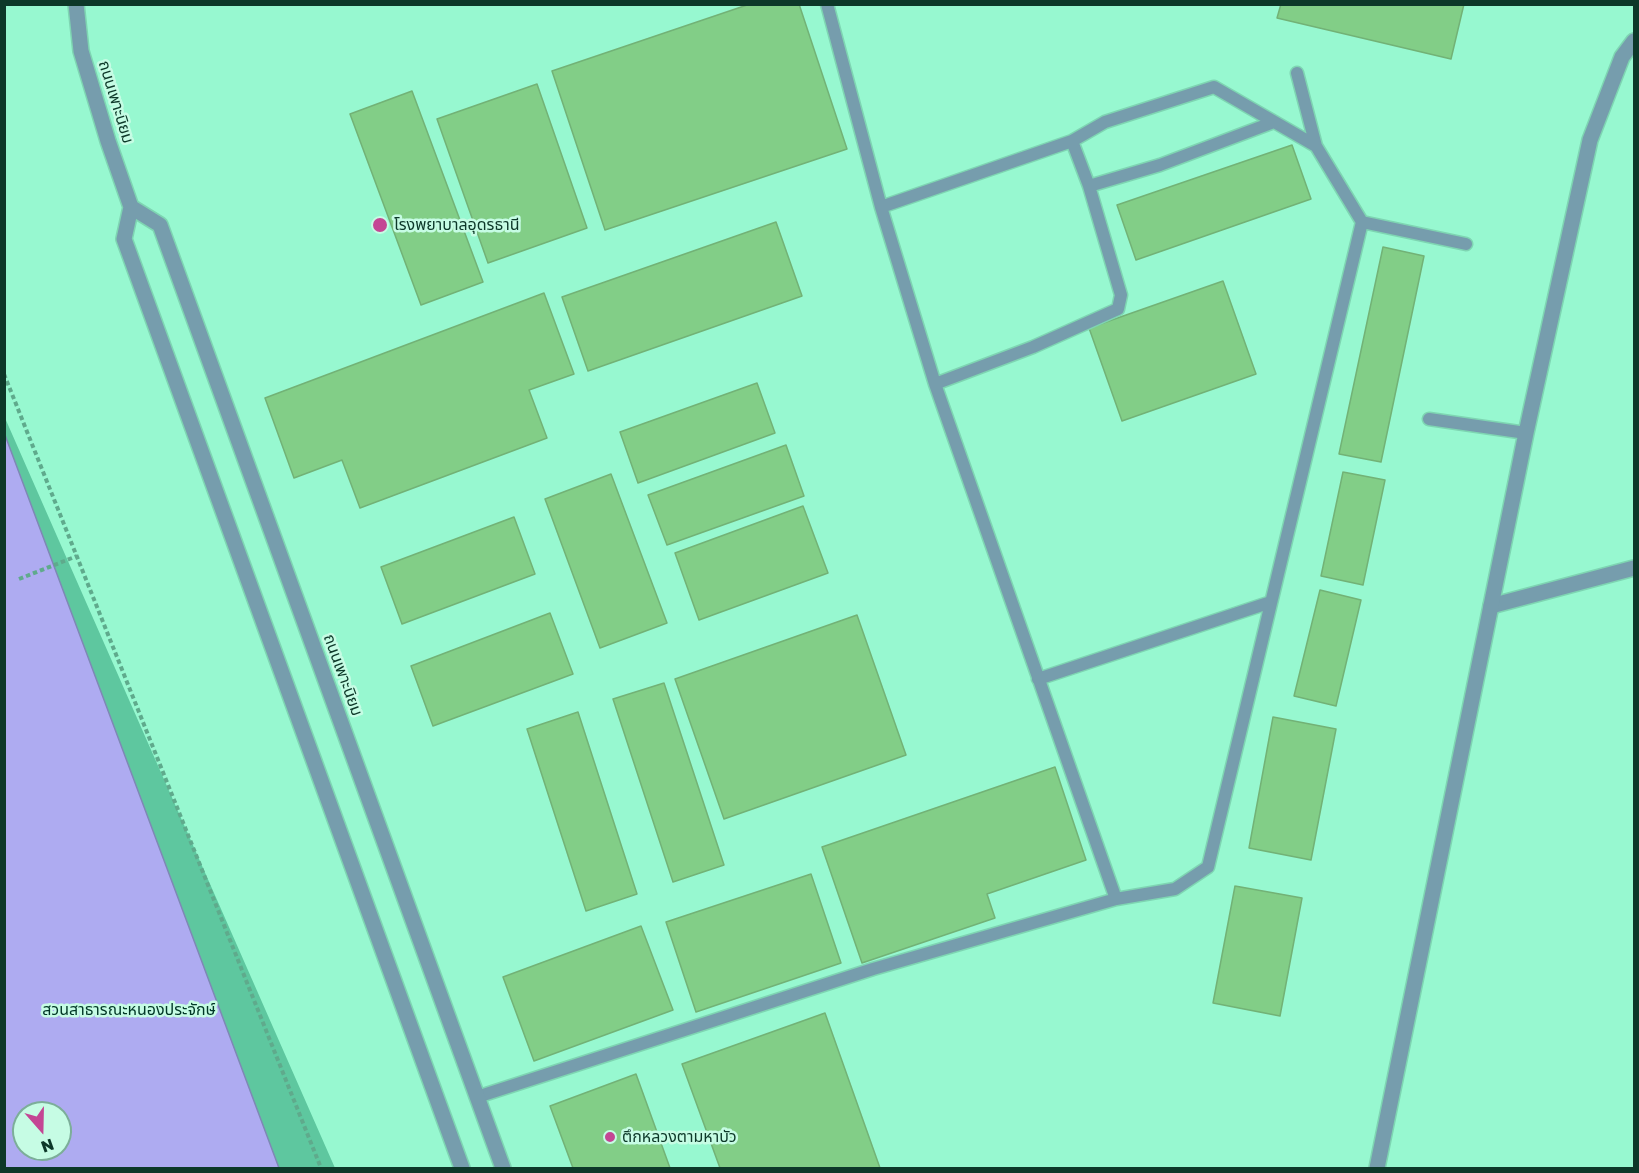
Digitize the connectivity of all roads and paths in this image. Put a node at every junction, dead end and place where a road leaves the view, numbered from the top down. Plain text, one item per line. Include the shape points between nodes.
1 (76, 4) edge
2 (827, 4) edge
3 (1635, 41) edge
4 (1297, 72) dead end
5 (1275, 122) junction
6 (1072, 141) junction
7 (1316, 146) junction
8 (1089, 186) junction
9 (131, 207) junction
10 (881, 207) junction
11 (1362, 222) junction
12 (1466, 244) dead end
13 (4, 374) edge
14 (935, 384) junction
15 (1429, 419) dead end
16 (1526, 433) junction
17 (77, 556) junction
18 (1635, 568) edge
19 (20, 579) dead end
20 (1271, 602) junction
21 (1491, 606) junction
22 (1038, 679) junction
23 (1116, 899) junction
24 (477, 1097) junction
25 (321, 1168) edge
26 (462, 1168) edge
27 (503, 1168) edge
28 (1377, 1168) edge

1 - 9 street, ถนนเพาะนิยม via 81,51
2 - 10 lane
3 - 16 street via 1622,57 1590,140
4 - 7 lane
5 - 6 lane via 1214,87 1105,122
5 - 7 lane
5 - 8 lane via 1160,165
6 - 8 lane
6 - 10 lane
7 - 11 lane
8 - 14 lane via 1121,295 1118,309
9 - 24 street, ถนนเพาะนิยม via 160,225
9 - 26 street via 124,239
10 - 14 lane
11 - 12 lane
11 - 20 lane
13 - 17 path
14 - 22 lane
15 - 16 lane
16 - 21 street
17 - 19 path
17 - 25 path
18 - 21 street
20 - 22 lane
20 - 23 lane via 1208,867 1175,889
21 - 28 street
22 - 23 lane
23 - 24 lane via 873,969
24 - 27 street, ถนนเพาะนิยม

